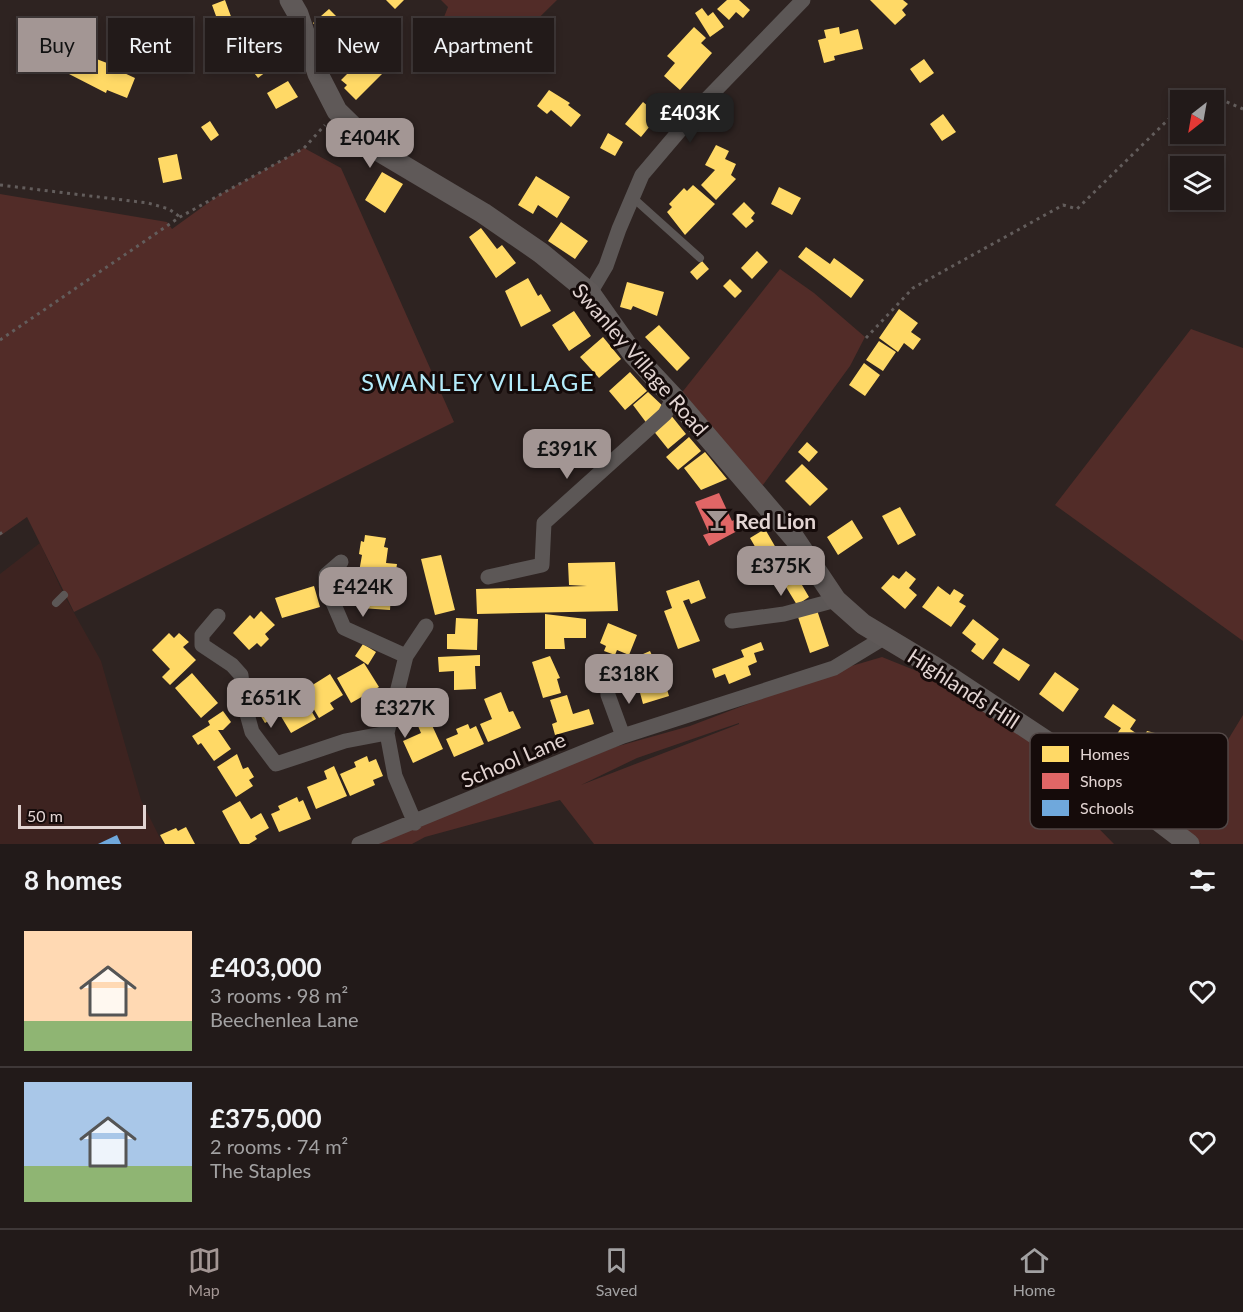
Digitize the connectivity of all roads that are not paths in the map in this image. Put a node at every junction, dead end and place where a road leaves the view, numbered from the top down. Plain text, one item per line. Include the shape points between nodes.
1 (803, 0) edge
2 (297, 5) edge
3 (632, 197) junction
4 (700, 258) dead end
5 (590, 293) junction
6 (674, 397) junction
7 (341, 562) dead end
8 (488, 577) dead end
9 (64, 595) dead end
10 (836, 600) junction
11 (56, 603) dead end
12 (218, 616) dead end
13 (732, 621) dead end
14 (426, 626) dead end
15 (885, 637) junction
16 (406, 656) junction
17 (607, 678) dead end
18 (387, 733) junction
19 (1034, 733) edge
20 (623, 736) junction
21 (416, 823) junction
22 (1169, 829) edge
23 (358, 844) edge
24 (1189, 844) edge

1 - 3 street via 704,102 642,176
2 - 5 street, Swanley Village Road via 318,74 337,111 377,150 483,213
3 - 4 lane
3 - 5 street via 606,266
5 - 6 street, Swanley Village Road via 633,354
6 - 8 street via 665,414 544,523 542,566
6 - 10 street, Swanley Village Road via 795,539
7 - 16 street via 326,575 326,586 344,628
9 - 11 lane
10 - 13 street via 784,614
10 - 15 street, Swanley Village Road
12 - 18 street via 202,635 202,645 241,675 252,732 276,764 345,741
14 - 16 street
15 - 19 street, Highlands Hill
15 - 20 street, School Lane via 834,668
16 - 18 street
17 - 20 street via 608,695
18 - 21 street via 395,776
20 - 21 street, School Lane
21 - 23 street, School Lane
22 - 24 street, Highlands Hill

